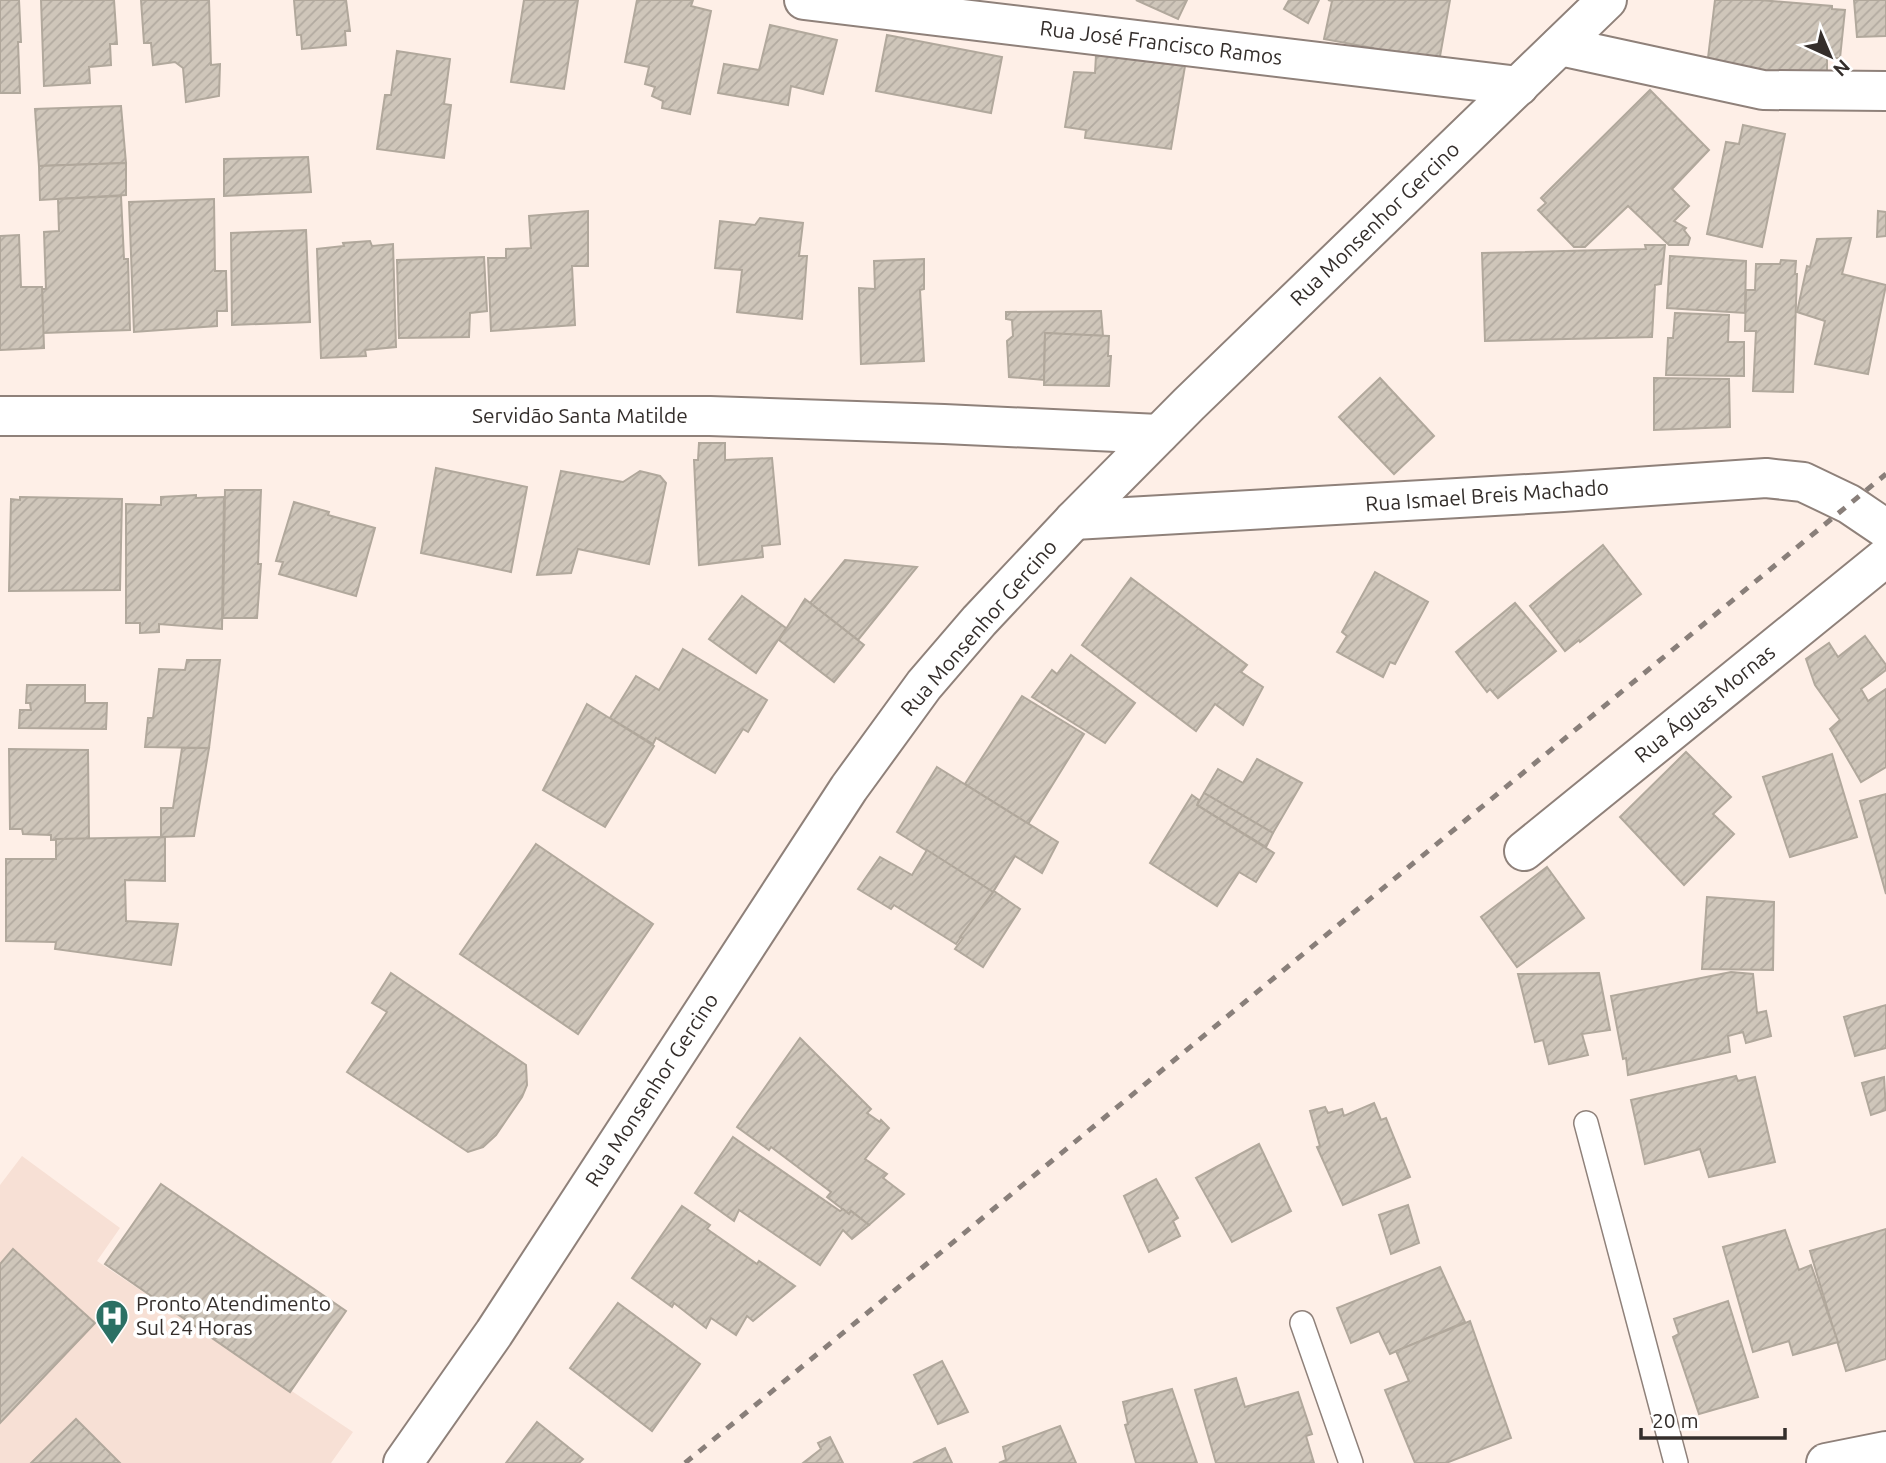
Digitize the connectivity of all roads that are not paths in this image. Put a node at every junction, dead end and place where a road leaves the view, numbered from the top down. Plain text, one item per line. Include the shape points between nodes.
1 (804, 0) edge
2 (1608, 0) edge
3 (1560, 46) junction
4 (1519, 86) junction
5 (1886, 91) edge
6 (0, 416) edge
7 (1159, 434) junction
8 (1074, 520) junction
9 (1886, 529) edge
10 (1886, 557) edge
11 (1524, 850) dead end
12 (1586, 1123) dead end
13 (1302, 1323) dead end
14 (1886, 1451) edge
15 (403, 1463) edge
16 (1351, 1463) edge
17 (1676, 1463) edge
18 (1826, 1463) edge

1 - 4 street, Rua José Francisco Ramos
2 - 3 street, Rua Monsenhor Gercino
3 - 4 street, Rua Monsenhor Gercino
3 - 5 street via 1763,90
4 - 7 street, Rua Monsenhor Gercino
6 - 7 street, Servidão Santa Matilde via 710,416
7 - 8 street, Rua Monsenhor Gercino
8 - 9 street, Rua Ismael Breis Machado via 1766,478 1803,482 1849,504
8 - 15 street, Rua Monsenhor Gercino via 924,685 849,788 494,1332
10 - 11 street, Rua Águas Mornas
12 - 17 lane
13 - 16 lane
14 - 18 street

